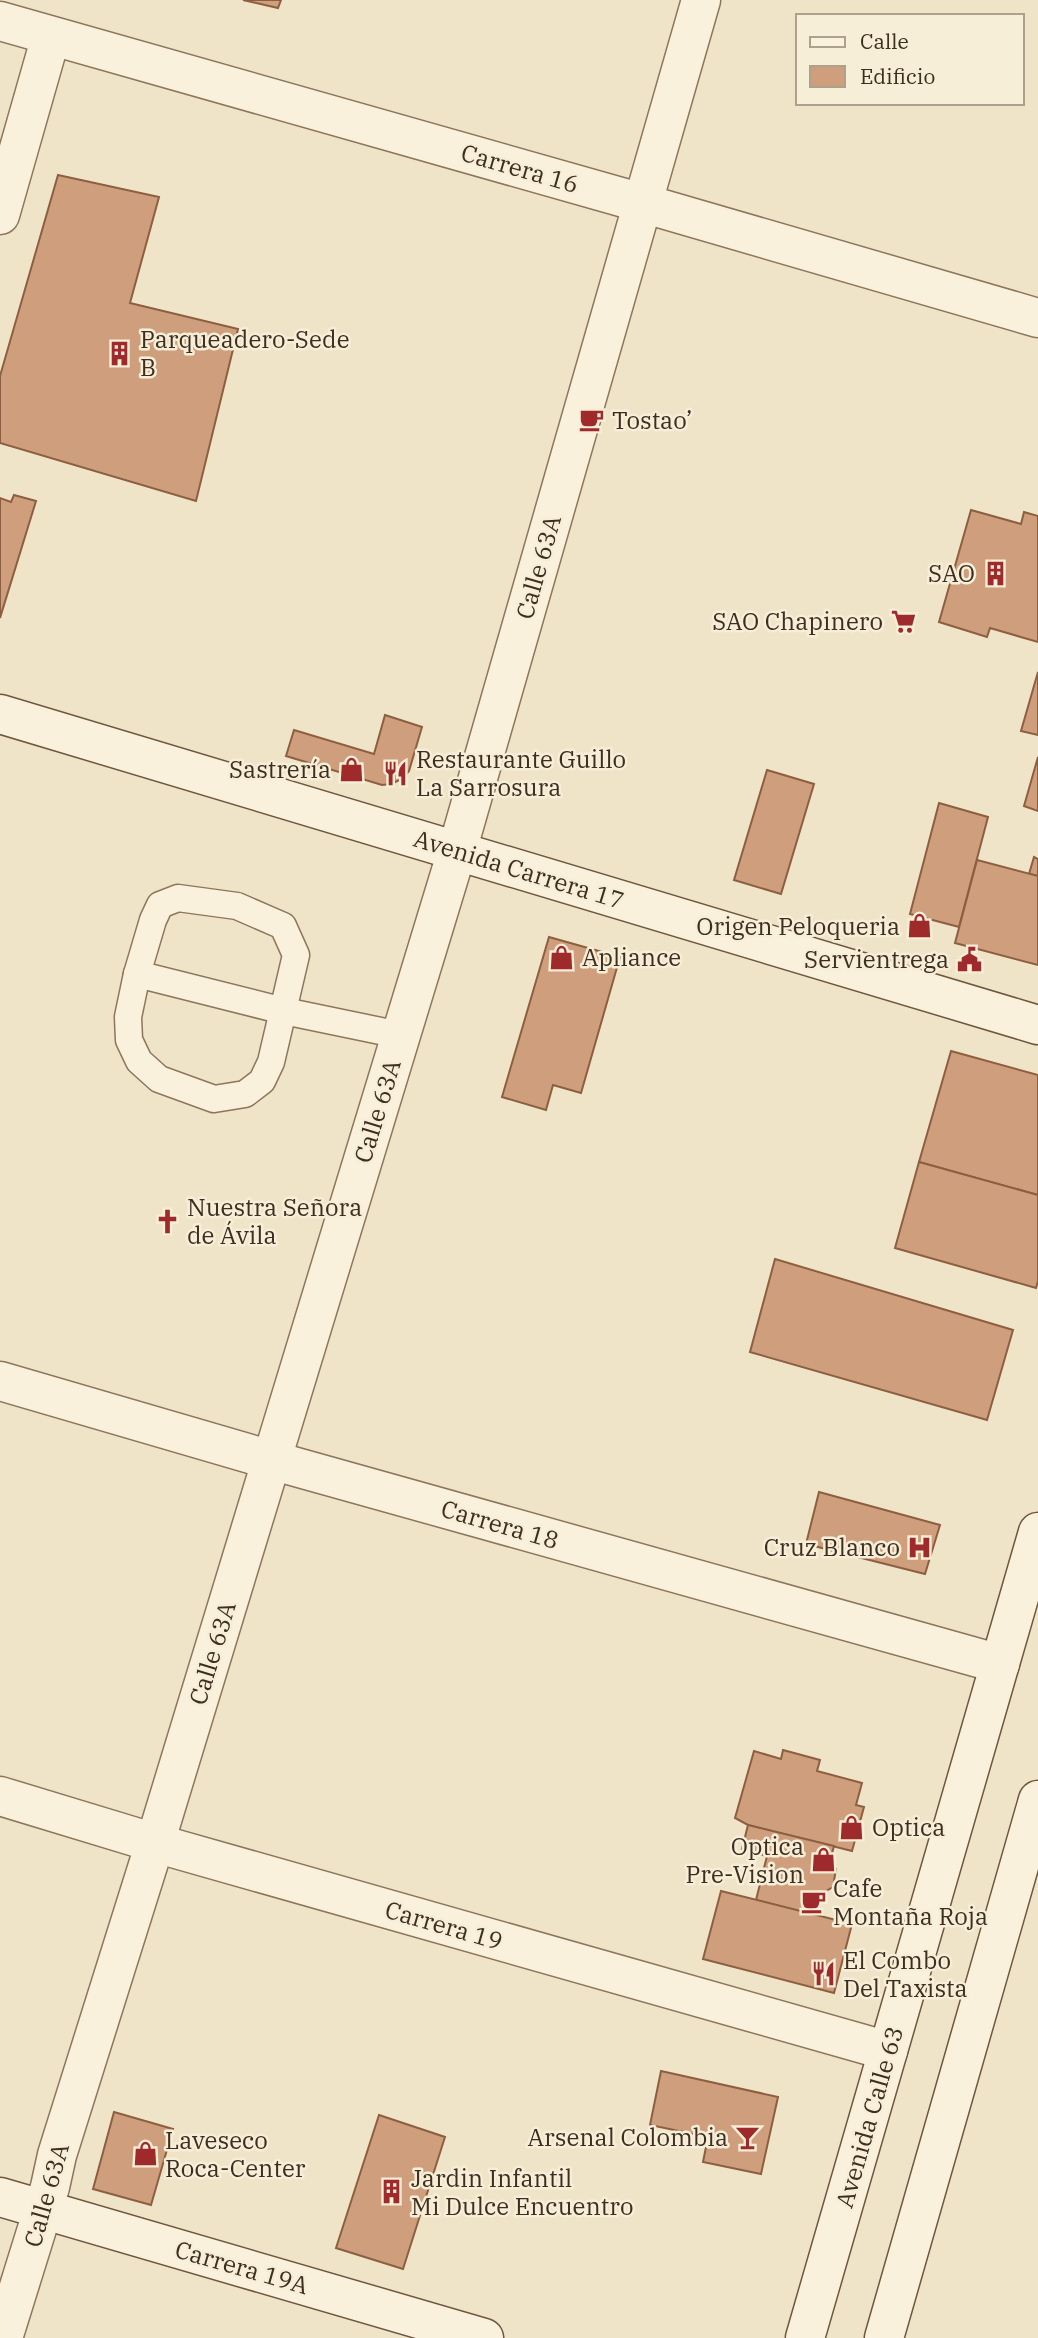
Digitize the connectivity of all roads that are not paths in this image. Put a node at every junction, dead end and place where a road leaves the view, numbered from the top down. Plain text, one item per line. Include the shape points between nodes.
1 (701, 0) edge
2 (0, 22) edge
3 (51, 36) junction
4 (642, 203) junction
5 (0, 215) edge
6 (1038, 318) edge
7 (0, 714) edge
8 (457, 851) junction
9 (137, 974) junction
10 (284, 1011) junction
11 (1038, 1025) edge
12 (400, 1035) junction
13 (0, 1381) edge
14 (271, 1460) junction
15 (1038, 1532) edge
16 (1000, 1664) junction
17 (0, 1796) edge
18 (1038, 1800) edge
19 (155, 1843) junction
20 (888, 2051) junction
21 (0, 2197) edge
22 (43, 2209) junction
23 (3, 2338) edge
24 (484, 2338) edge
25 (805, 2338) edge
26 (884, 2338) edge

1 - 4 street, Calle 63A
2 - 3 street, Carrera 16
3 - 4 street, Carrera 16
3 - 5 street
4 - 6 street, Carrera 16
4 - 8 street, Calle 63A
7 - 8 street, Avenida Carrera 17
8 - 11 street, Avenida Carrera 17
8 - 12 street, Calle 63A
9 - 10 lane
9 - 10 lane via 160,905 178,898 237,906 283,926 296,955
9 - 10 lane via 128,1017 129,1040 139,1061 159,1079 214,1099 245,1094 262,1081
10 - 12 lane
12 - 14 street, Calle 63A
13 - 14 street, Carrera 18
14 - 16 street, Carrera 18
14 - 19 street, Calle 63A
15 - 16 street, Avenida Calle 63
16 - 20 street, Avenida Calle 63
17 - 19 street, Carrera 19
18 - 26 street
19 - 20 street, Carrera 19
19 - 22 street, Calle 63A
20 - 25 street, Avenida Calle 63
21 - 22 street, Carrera 19A
22 - 23 street, Calle 63A
22 - 24 street, Carrera 19A

